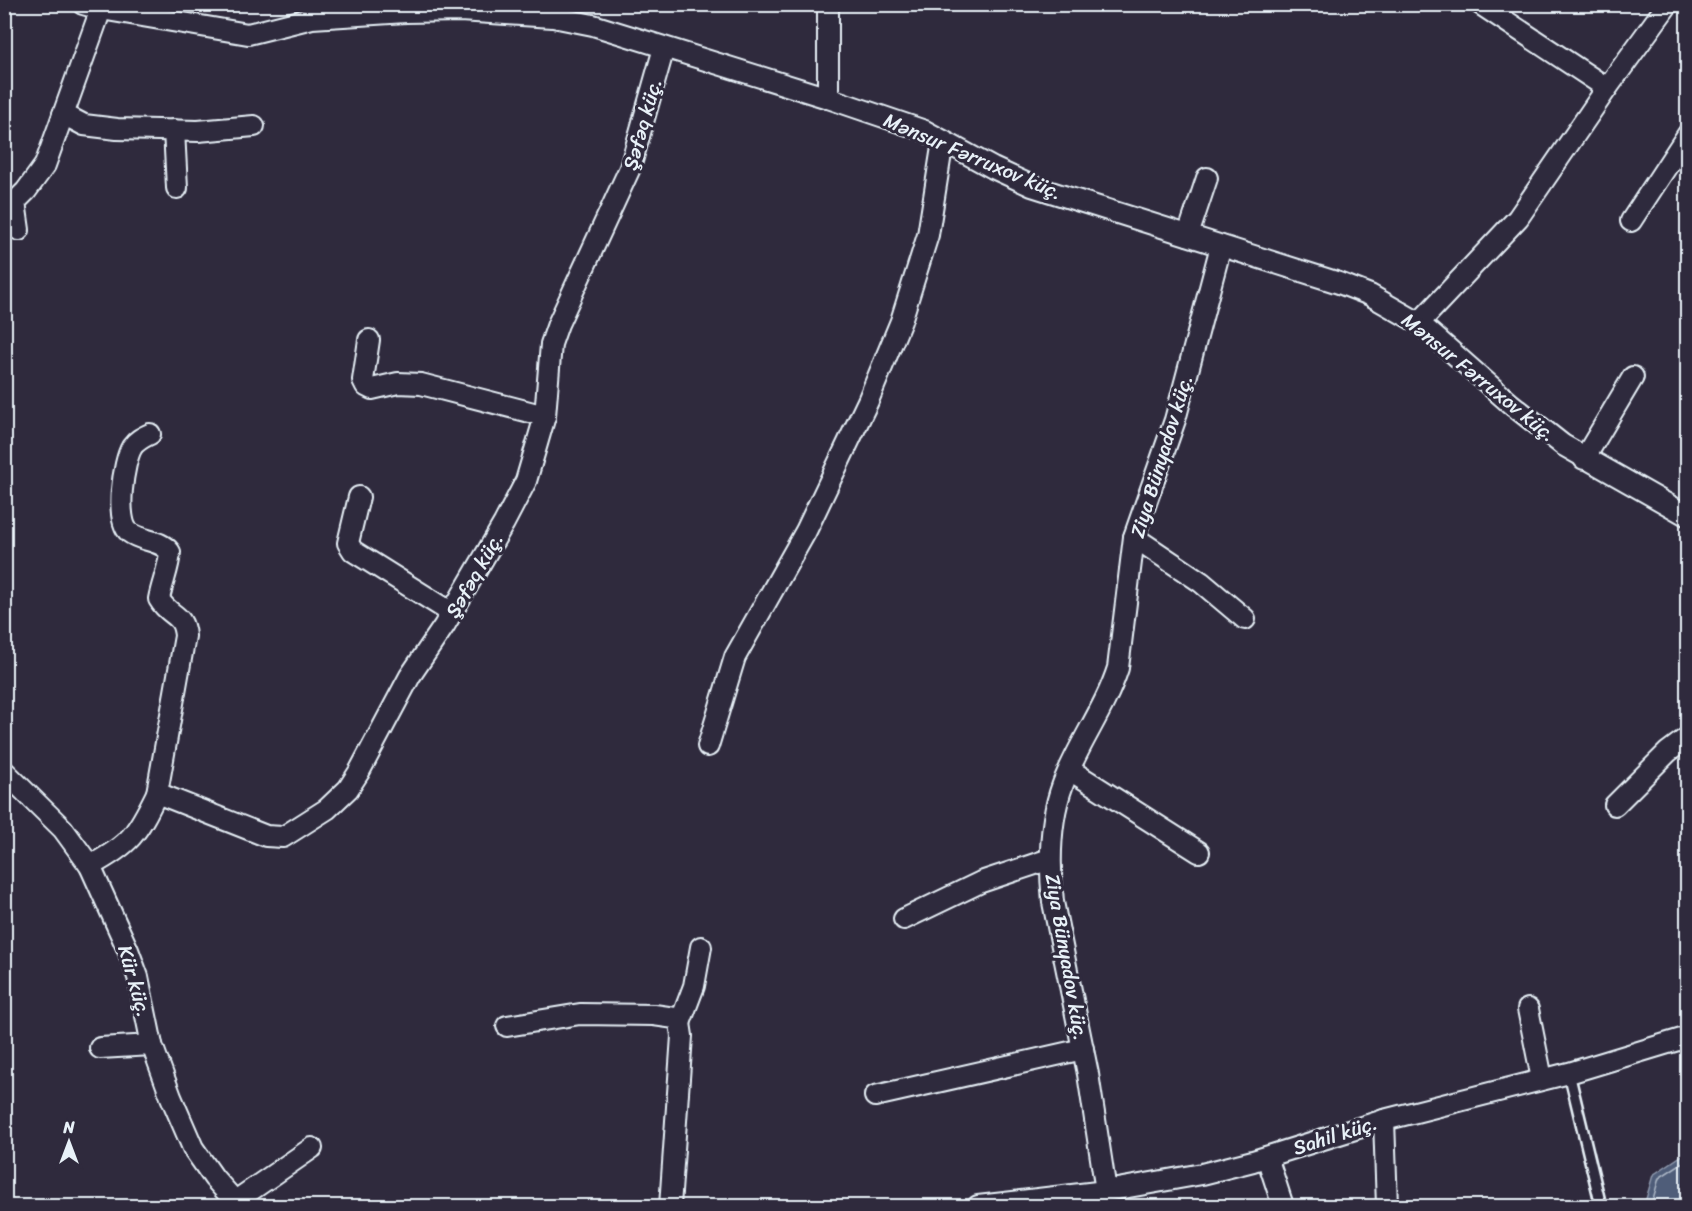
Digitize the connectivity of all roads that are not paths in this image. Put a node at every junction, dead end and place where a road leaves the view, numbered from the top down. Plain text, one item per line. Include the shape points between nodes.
1 (828, 4) edge
2 (1480, 4) edge
3 (1668, 4) edge
4 (92, 7) edge
5 (313, 11) edge
6 (664, 48) junction
7 (1607, 88) junction
8 (828, 98) junction
9 (63, 114) junction
10 (254, 126) dead end
11 (174, 130) junction
12 (1688, 134) edge
13 (943, 141) junction
14 (1207, 178) dead end
15 (177, 188) dead end
16 (10, 199) edge
17 (1631, 221) dead end
18 (19, 230) dead end
19 (1188, 235) junction
20 (1221, 246) junction
21 (1419, 323) junction
22 (369, 340) dead end
23 (1633, 377) dead end
24 (544, 416) junction
25 (150, 434) dead end
26 (1584, 459) junction
27 (359, 497) dead end
28 (1688, 516) edge
29 (1134, 537) junction
30 (452, 613) junction
31 (1245, 619) dead end
32 (1688, 737) edge
33 (708, 746) dead end
34 (1070, 770) junction
35 (4, 771) edge
36 (157, 793) junction
37 (1615, 805) dead end
38 (1199, 852) dead end
39 (1050, 859) junction
40 (90, 866) junction
41 (904, 919) dead end
42 (701, 947) dead end
43 (1528, 1009) dead end
44 (680, 1023) junction
45 (507, 1026) dead end
46 (1688, 1037) edge
47 (153, 1045) junction
48 (100, 1048) dead end
49 (1083, 1049) junction
50 (1569, 1072) junction
51 (1542, 1079) junction
52 (875, 1096) dead end
53 (1384, 1120) junction
54 (312, 1148) dead end
55 (1267, 1157) junction
56 (1106, 1191) junction
57 (1028, 1203) edge
58 (236, 1204) edge
59 (670, 1206) edge
60 (978, 1206) edge
61 (1283, 1206) edge
62 (1387, 1206) edge
63 (1601, 1206) edge

1 - 8 street
2 - 7 street
3 - 7 street
4 - 5 street, Mənsur Fərruxov küç. via 248,34
4 - 9 street
5 - 6 street, Mənsur Fərruxov küç. via 460,11 553,17 593,25
6 - 8 street, Mənsur Fərruxov küç.
6 - 24 street, Şəfəq küç. via 630,168 551,344
7 - 21 street via 1518,218
8 - 13 street, Mənsur Fərruxov küç. via 925,131
9 - 11 street via 84,125
9 - 16 street via 45,165 26,191
10 - 11 street
11 - 15 street
12 - 17 street
13 - 19 street, Mənsur Fərruxov küç. via 1032,186
13 - 33 street via 928,235 901,321 806,531 735,657
14 - 19 street
16 - 18 street
19 - 20 street, Mənsur Fərruxov küç.
20 - 21 street, Mənsur Fərruxov küç. via 1370,295
20 - 29 street, Ziya Bünyadov küç. via 1175,420
21 - 26 street, Mənsur Fərruxov küç. via 1511,404
22 - 24 street via 363,380 372,389 398,383 421,384
23 - 26 street
24 - 30 street, Şəfəq küç. via 526,481
25 - 36 street via 130,450 122,490 123,525 130,534 166,546 170,552 159,599 184,624 185,636
26 - 28 street, Mənsur Fərruxov küç.
27 - 30 street via 348,543 354,551
29 - 31 street via 1201,582
29 - 34 street, Ziya Bünyadov küç. via 1118,668
30 - 36 street, Şəfəq küç. via 410,676 348,789 298,829 284,837 266,836
32 - 37 street
34 - 38 street
34 - 39 street, Ziya Bünyadov küç. via 1058,802
35 - 40 street, Kür küç. via 63,829
36 - 40 street via 132,838
39 - 41 street via 981,882
39 - 49 street, Ziya Bünyadov küç. via 1053,902
40 - 47 street, Kür küç. via 138,977
42 - 44 street via 694,986
43 - 51 street
44 - 45 street via 675,1018 654,1015 580,1014
44 - 59 street
46 - 50 street, Sahil küç.
47 - 48 street
47 - 58 street, Kür küç. via 194,1148
49 - 52 street
49 - 56 street, Ziya Bünyadov küç.
50 - 51 street, Sahil küç.
50 - 63 lane
51 - 53 street, Sahil küç.
53 - 55 street, Sahil küç.
53 - 62 street
54 - 58 street
55 - 56 street, Sahil küç. via 1202,1174
55 - 61 street
56 - 57 street, Sahil küç.
57 - 60 street, Sahil küç.

